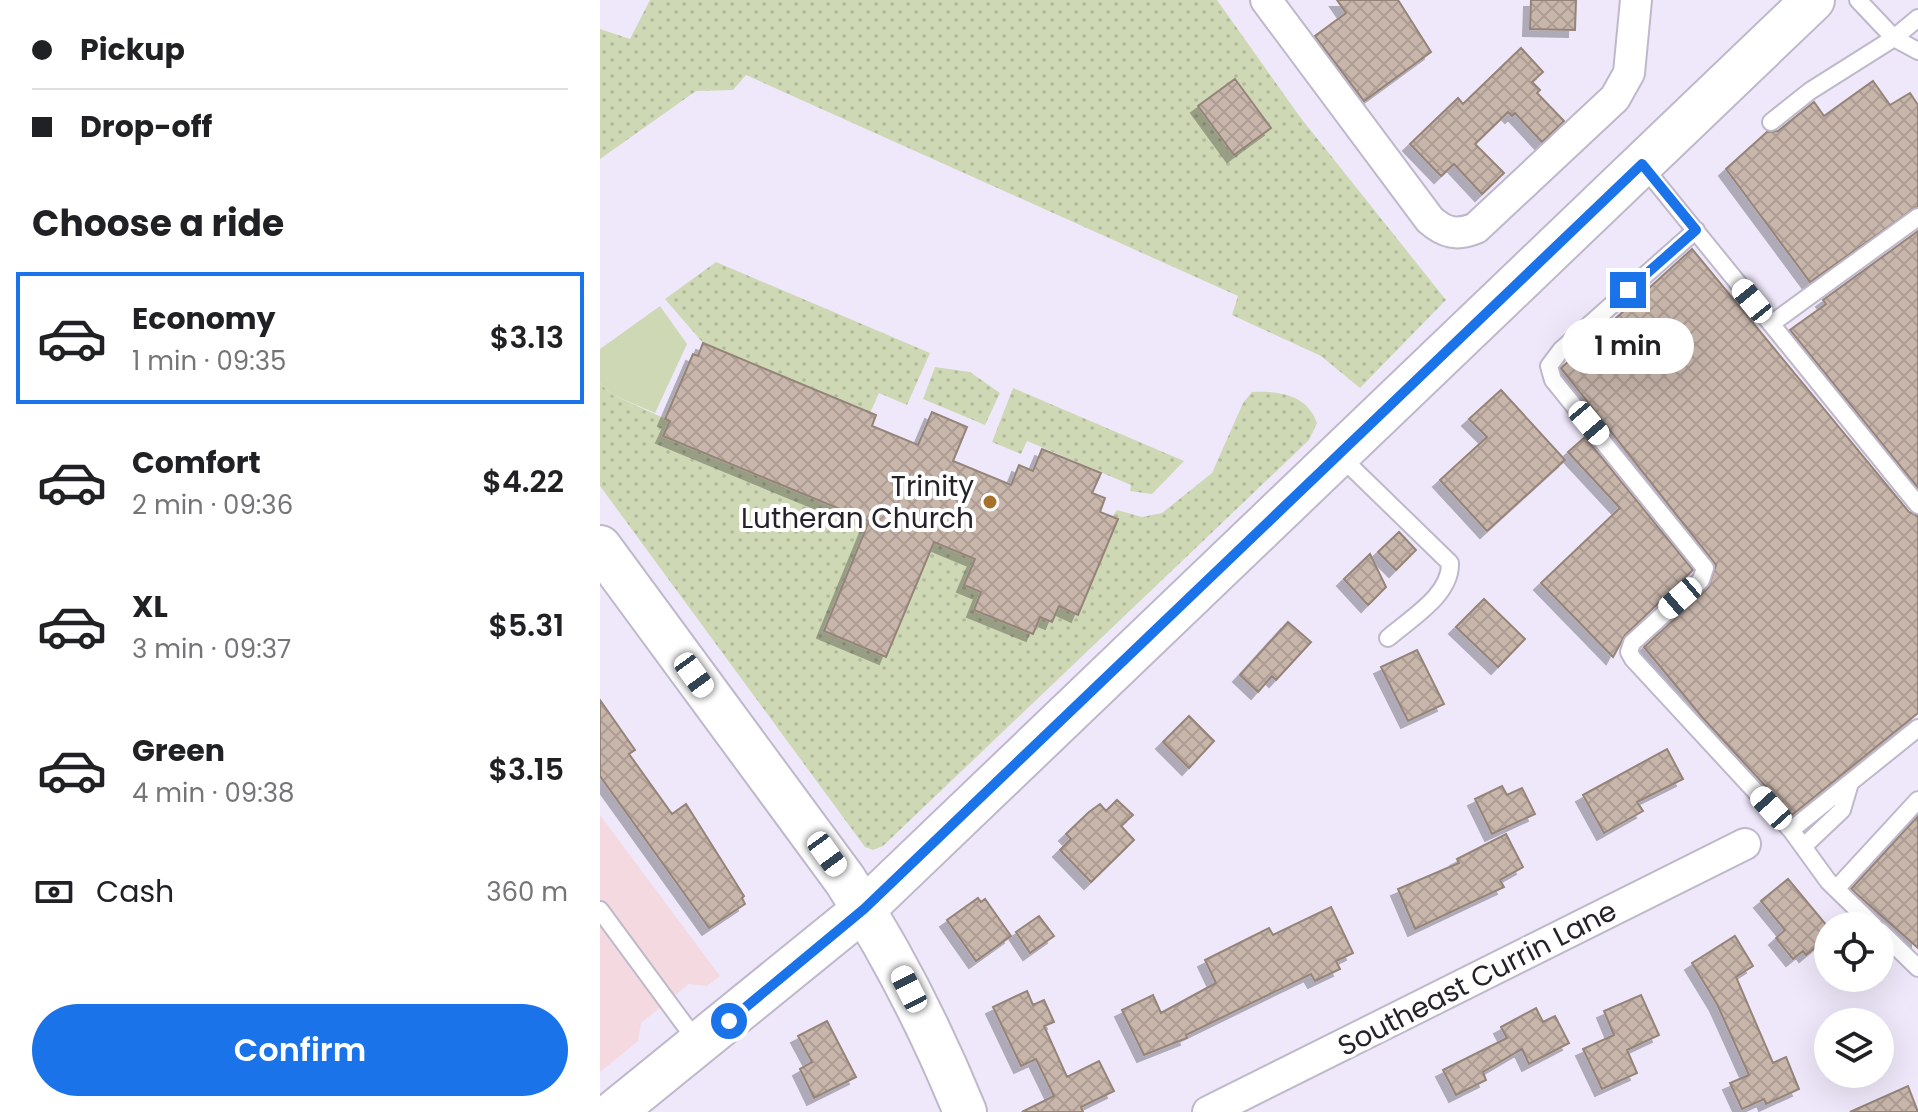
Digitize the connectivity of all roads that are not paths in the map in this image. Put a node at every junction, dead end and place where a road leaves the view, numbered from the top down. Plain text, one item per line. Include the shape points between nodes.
1 (1266, 0) edge
2 (1636, 0) edge
3 (1813, 0) edge
4 (1858, 0) edge
5 (1918, 18) edge
6 (1894, 38) junction
7 (1918, 51) edge
8 (1771, 122) dead end
9 (1642, 164) junction
10 (1918, 217) edge
11 (1696, 230) junction
12 (1771, 324) junction
13 (1339, 455) junction
14 (1918, 505) edge
15 (600, 547) edge
16 (1388, 638) dead end
17 (1918, 728) edge
18 (1850, 783) junction
19 (1918, 800) edge
20 (1791, 830) junction
21 (1745, 844) dead end
22 (1804, 846) junction
23 (1836, 889) junction
24 (864, 909) junction
25 (600, 910) edge
26 (1860, 912) edge
27 (1894, 945) edge
28 (1918, 968) edge
29 (699, 1044) junction
30 (614, 1112) edge
31 (965, 1112) edge
32 (1208, 1112) edge

1 - 2 street via 1430,220 1441,229 1463,233 1476,228 1615,98 1629,73
3 - 9 main road
4 - 6 lane
5 - 6 lane
6 - 7 lane
6 - 8 lane
9 - 11 lane
9 - 13 main road
10 - 12 lane
11 - 12 lane
11 - 20 lane via 1549,366 1553,380 1705,568 1701,580 1639,634 1629,652
12 - 14 lane
13 - 16 lane via 1450,563 1451,577 1432,601
13 - 24 main road
15 - 24 main road
17 - 18 lane
18 - 20 lane
18 - 22 lane via 1842,810
19 - 23 lane
20 - 22 lane
21 - 32 street, Southeast Currin Lane
22 - 23 lane
23 - 26 lane
24 - 29 main road
24 - 31 main road via 936,1041
25 - 29 lane
27 - 28 lane
29 - 30 main road

